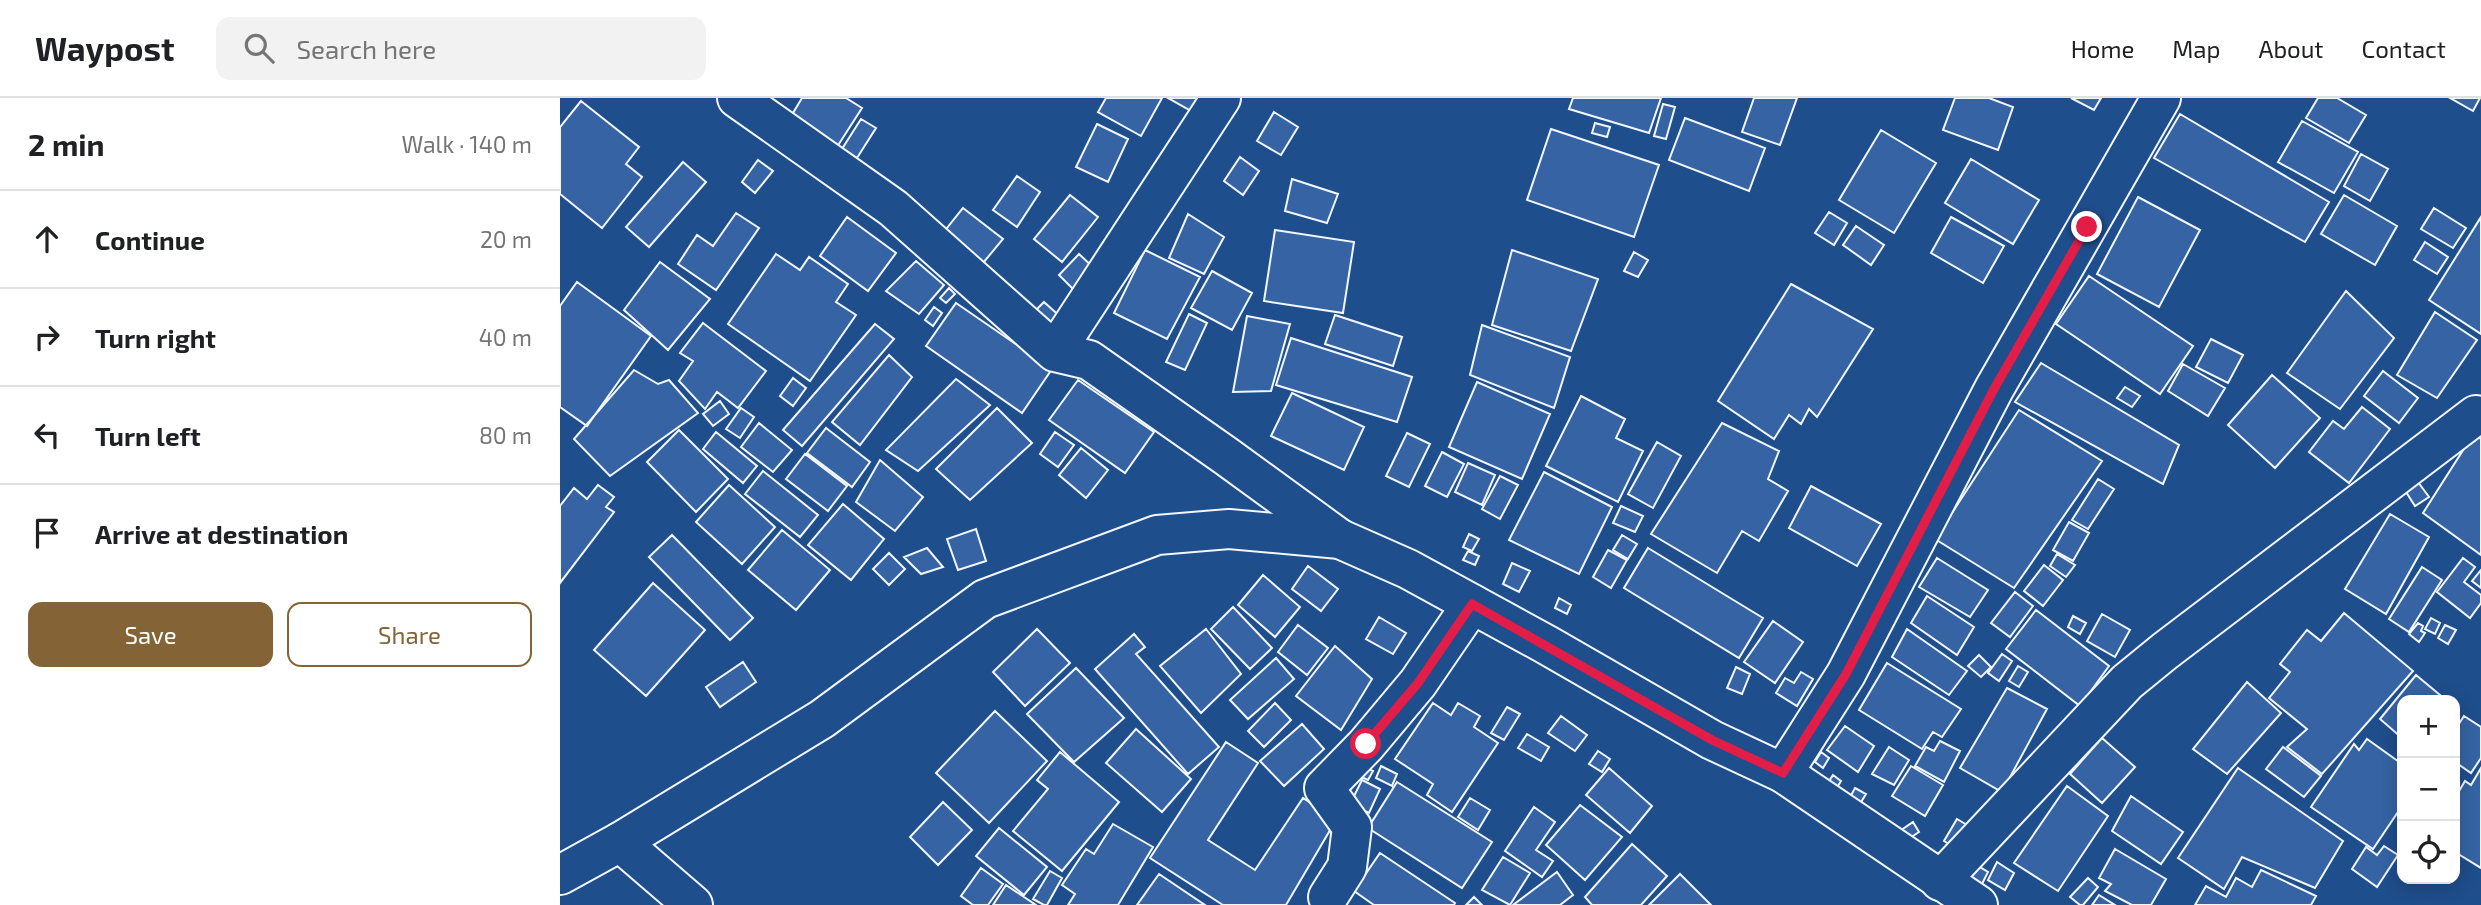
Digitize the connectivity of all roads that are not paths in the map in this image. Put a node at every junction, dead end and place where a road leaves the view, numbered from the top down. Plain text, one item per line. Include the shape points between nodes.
1 (737, 98) edge
2 (1221, 98) edge
3 (2161, 98) edge
4 (1055, 352) junction
5 (2476, 415) dead end
6 (1339, 540) junction
7 (1472, 604) junction
8 (1783, 773) junction
9 (620, 842) junction
10 (560, 875) edge
11 (1940, 881) junction
12 (1328, 897) dead end
13 (693, 905) edge
14 (1978, 905) edge

1 - 4 street via 893,208
2 - 4 street
3 - 8 street via 1994,389 1846,674
4 - 6 street via 1089,360
5 - 11 street via 2127,682
6 - 7 street via 1408,569
6 - 9 street via 1229,529 1157,535 985,598 822,719
7 - 8 street via 1712,740
7 - 12 street via 1418,683 1324,788 1352,828 1347,867
8 - 11 street
9 - 10 street
9 - 13 street
11 - 14 street

